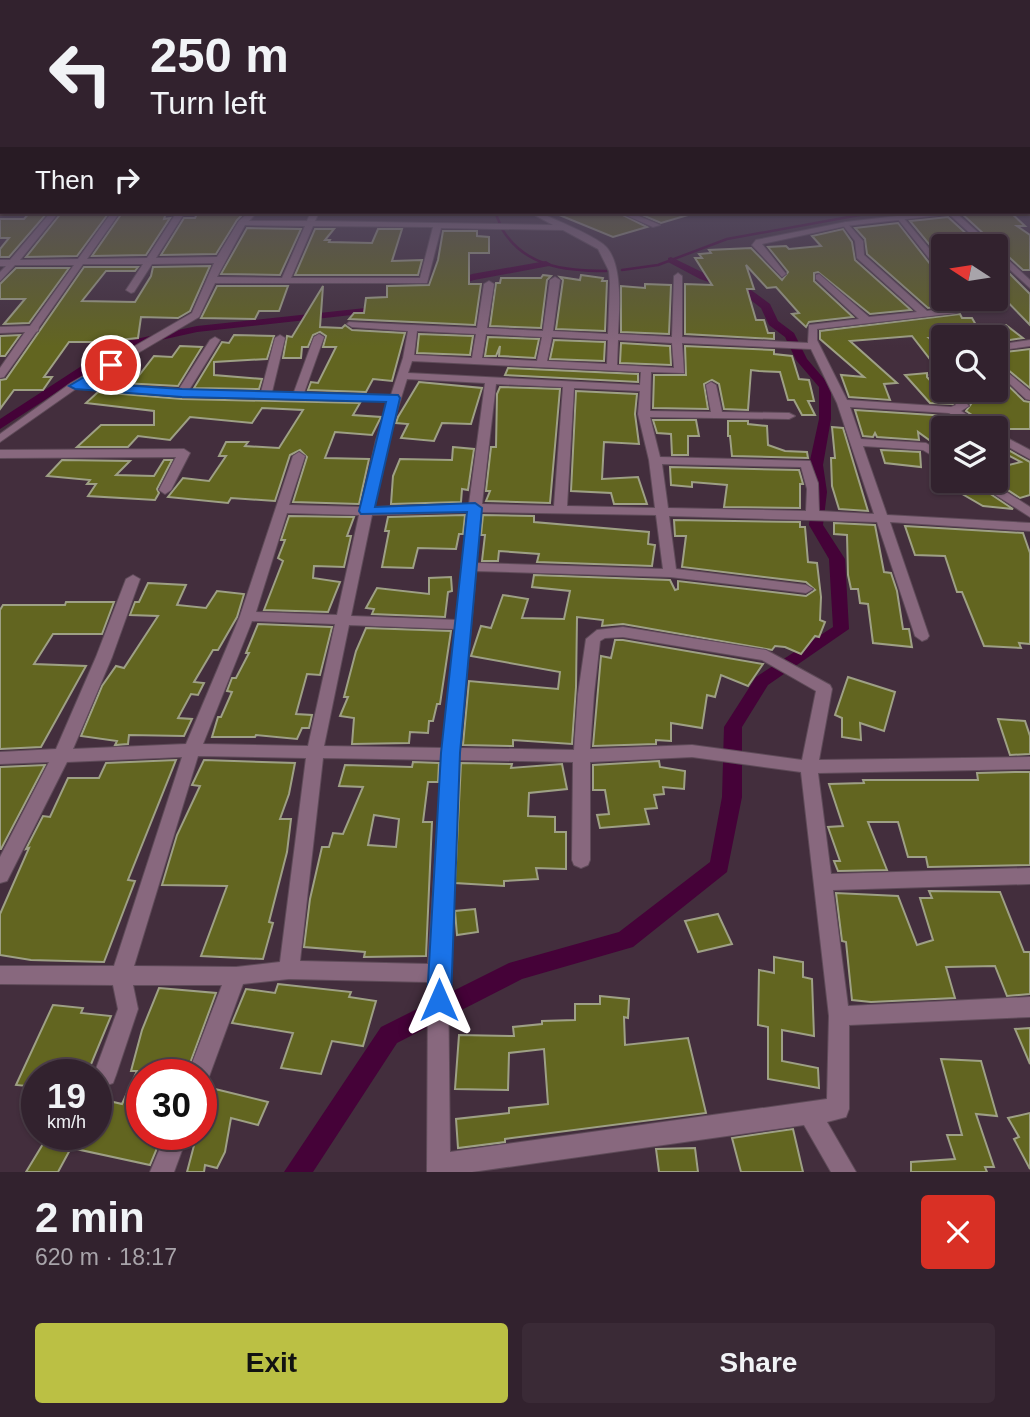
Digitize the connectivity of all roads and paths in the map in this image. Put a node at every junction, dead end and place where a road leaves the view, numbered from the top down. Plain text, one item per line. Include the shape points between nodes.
1 (34, 238) edge
2 (99, 238) edge
3 (164, 238) edge
4 (233, 238) edge
5 (304, 238) edge
6 (435, 238) edge
7 (583, 238) edge
8 (787, 238) edge
9 (856, 238) edge
10 (220, 260) junction
11 (148, 261) junction
12 (83, 262) junction
13 (0, 263) edge
14 (13, 263) junction
15 (1008, 265) edge
16 (1030, 272) edge
17 (1017, 273) junction
18 (782, 274) dead end
19 (678, 275) dead end
20 (819, 277) dead end
21 (0, 278) edge
22 (210, 280) junction
23 (285, 280) junction
24 (555, 280) dead end
25 (489, 284) dead end
26 (1030, 285) edge
27 (131, 290) dead end
28 (936, 312) edge
29 (925, 314) junction
30 (867, 321) junction
31 (352, 324) dead end
32 (413, 328) junction
33 (35, 329) junction
34 (0, 330) edge
35 (480, 331) junction
36 (548, 334) junction
37 (614, 335) junction
38 (319, 337) dead end
39 (280, 338) dead end
40 (215, 340) dead end
41 (677, 341) junction
42 (1030, 343) edge
43 (814, 346) junction
44 (1008, 346) edge
45 (408, 358) junction
46 (477, 360) junction
47 (541, 364) junction
48 (612, 368) junction
49 (646, 369) junction
50 (0, 375) edge
51 (401, 376) junction
52 (1008, 377) edge
53 (491, 381) junction
54 (569, 384) junction
55 (711, 385) dead end
56 (75, 386) junction
57 (644, 388) junction
58 (182, 393) junction
59 (266, 395) junction
60 (298, 396) junction
61 (1030, 397) edge
62 (394, 398) junction
63 (959, 402) edge
64 (843, 403) junction
65 (952, 410) junction
66 (644, 414) junction
67 (717, 415) junction
68 (789, 416) dead end
69 (962, 416) edge
70 (0, 439) edge
71 (1008, 441) edge
72 (857, 442) junction
73 (931, 450) edge
74 (1027, 451) edge
75 (0, 454) edge
76 (299, 456) dead end
77 (655, 460) junction
78 (165, 490) dead end
79 (999, 493) edge
80 (475, 508) junction
81 (281, 509) junction
82 (560, 509) junction
83 (366, 511) junction
84 (663, 511) junction
85 (1030, 513) edge
86 (812, 515) junction
87 (882, 517) junction
88 (1030, 527) edge
89 (470, 567) junction
90 (670, 573) junction
91 (133, 579) dead end
92 (806, 589) dead end
93 (247, 616) junction
94 (344, 619) junction
95 (464, 625) junction
96 (922, 636) dead end
97 (192, 750) junction
98 (315, 751) junction
99 (451, 753) junction
100 (62, 754) junction
101 (581, 756) junction
102 (0, 758) edge
103 (1030, 763) edge
104 (809, 767) junction
105 (581, 860) dead end
106 (0, 874) edge
107 (1030, 876) edge
108 (823, 882) junction
109 (289, 970) junction
110 (438, 974) junction
111 (0, 975) edge
112 (121, 976) junction
113 (236, 976) junction
114 (1030, 1007) edge
115 (839, 1016) junction
116 (110, 1059) edge
117 (205, 1059) edge
118 (810, 1114) junction
119 (171, 1150) edge
120 (439, 1168) edge
121 (162, 1172) edge
122 (844, 1172) edge

1 - 14 street
2 - 12 street
3 - 11 street
4 - 10 street
5 - 23 street
6 - 23 street via 424,281
7 - 37 street via 602,247 613,271
8 - 18 street via 756,245
9 - 29 street via 860,256
10 - 11 street
10 - 22 street
11 - 12 street
11 - 27 street
12 - 14 street
12 - 33 street
13 - 14 street
14 - 21 street
15 - 17 street
16 - 17 street
17 - 26 street
19 - 41 street
20 - 30 street
22 - 23 street
22 - 56 street via 196,315
24 - 36 street
25 - 35 street
28 - 29 street
29 - 30 street
30 - 43 street via 813,327
31 - 32 street
32 - 35 street
32 - 45 street
33 - 34 street
33 - 50 street
35 - 36 street
35 - 46 street
36 - 37 street
36 - 47 street
37 - 41 street
37 - 48 street
38 - 60 street
39 - 59 street
40 - 58 street
41 - 43 street
41 - 49 street via 680,371
42 - 44 street
43 - 64 street
45 - 46 street
45 - 51 street
46 - 47 street
47 - 48 street
48 - 49 street
49 - 57 street
51 - 53 street
51 - 62 street
52 - 61 street
53 - 54 street
53 - 80 street
54 - 57 street
54 - 82 street
55 - 67 street
56 - 58 street
56 - 70 street
57 - 66 street
58 - 59 street
59 - 60 street
60 - 62 street
62 - 83 street
63 - 65 street via 963,406
64 - 65 street
64 - 72 street
65 - 69 street
66 - 67 street
66 - 77 street
67 - 68 street
71 - 74 street
72 - 73 street
72 - 87 street
75 - 78 street via 184,453
76 - 81 street
77 - 84 street
77 - 86 street via 806,464 815,495
79 - 85 street
80 - 82 street
80 - 83 street
80 - 89 street
81 - 83 street
81 - 93 street
82 - 84 street
83 - 94 street
84 - 86 street
84 - 90 street
86 - 87 street
87 - 88 street
87 - 96 street
89 - 90 street
89 - 95 street
90 - 92 street
91 - 100 street
93 - 94 street
93 - 97 street
94 - 95 street
94 - 98 street
95 - 99 street
97 - 98 street
97 - 100 street
97 - 112 street
98 - 99 street
98 - 109 street
99 - 101 street
99 - 110 street
100 - 102 street
100 - 106 street
101 - 104 street via 692,751
101 - 104 street via 593,639 602,633 623,632 766,655 824,689
101 - 105 street
103 - 104 street
104 - 108 street
107 - 108 street
108 - 115 street
109 - 110 street
109 - 113 street
110 - 120 street
111 - 112 street
112 - 113 street
112 - 116 street via 128,1009
113 - 117 street
114 - 115 street
115 - 118 street via 838,1109
118 - 120 street
118 - 122 street
119 - 121 street

